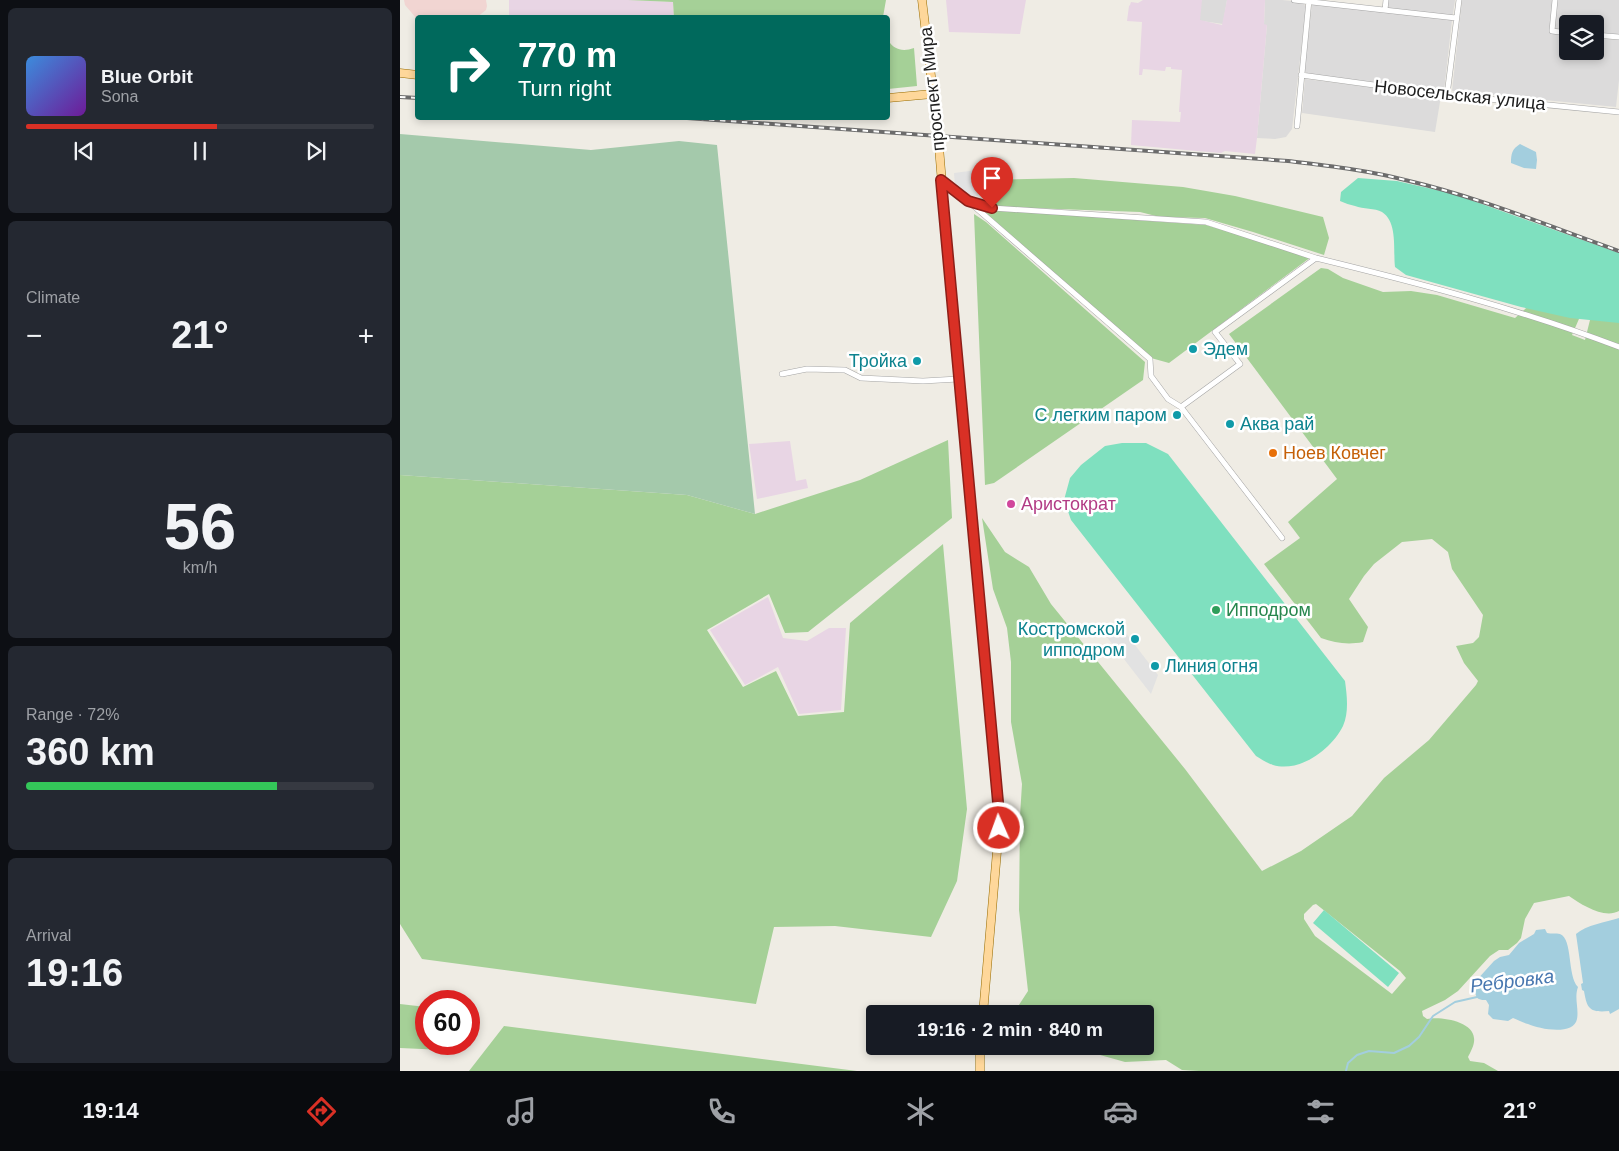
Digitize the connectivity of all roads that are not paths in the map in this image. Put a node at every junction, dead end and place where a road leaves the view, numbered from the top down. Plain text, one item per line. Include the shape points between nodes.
1 (922, 0) edge
2 (1294, 0) edge
3 (1386, 0) edge
4 (1459, 0) edge
5 (1555, 0) edge
6 (1309, 1) edge
7 (1385, 10) junction
8 (1456, 18) junction
9 (1559, 32) edge
10 (1604, 36) edge
11 (1619, 37) edge
12 (400, 73) edge
13 (415, 75) edge
14 (1301, 75) junction
15 (932, 94) junction
16 (1447, 95) junction
17 (890, 98) edge
18 (1619, 104) edge
19 (1619, 112) edge
20 (1296, 126) dead end
21 (941, 180) junction
22 (968, 201) junction
23 (1316, 258) junction
24 (1619, 347) edge
25 (782, 374) dead end
26 (958, 379) junction
27 (1181, 407) junction
28 (1282, 538) dead end
29 (984, 1005) edge
30 (980, 1055) edge
31 (980, 1071) edge

1 - 15 main road, проспект Мира
2 - 6 street
3 - 7 street
4 - 8 street
5 - 9 street via 1552,31
6 - 7 street
6 - 14 street
7 - 8 street
8 - 16 street
10 - 11 street
12 - 13 main road
14 - 16 street, Новосельская улица
14 - 20 street
15 - 17 main road
15 - 21 main road, проспект Мира
16 - 19 street, Новосельская улица
18 - 19 street
21 - 22 street
21 - 26 main road, проспект Мира
22 - 23 street via 992,208 1206,222
22 - 27 street via 1150,359 1151,376 1168,400
23 - 24 street via 1426,285
23 - 27 street via 1215,332 1240,364
25 - 26 street via 816,369 845,370 861,378
26 - 29 main road, проспект Мира via 999,828
27 - 28 street
30 - 31 main road

